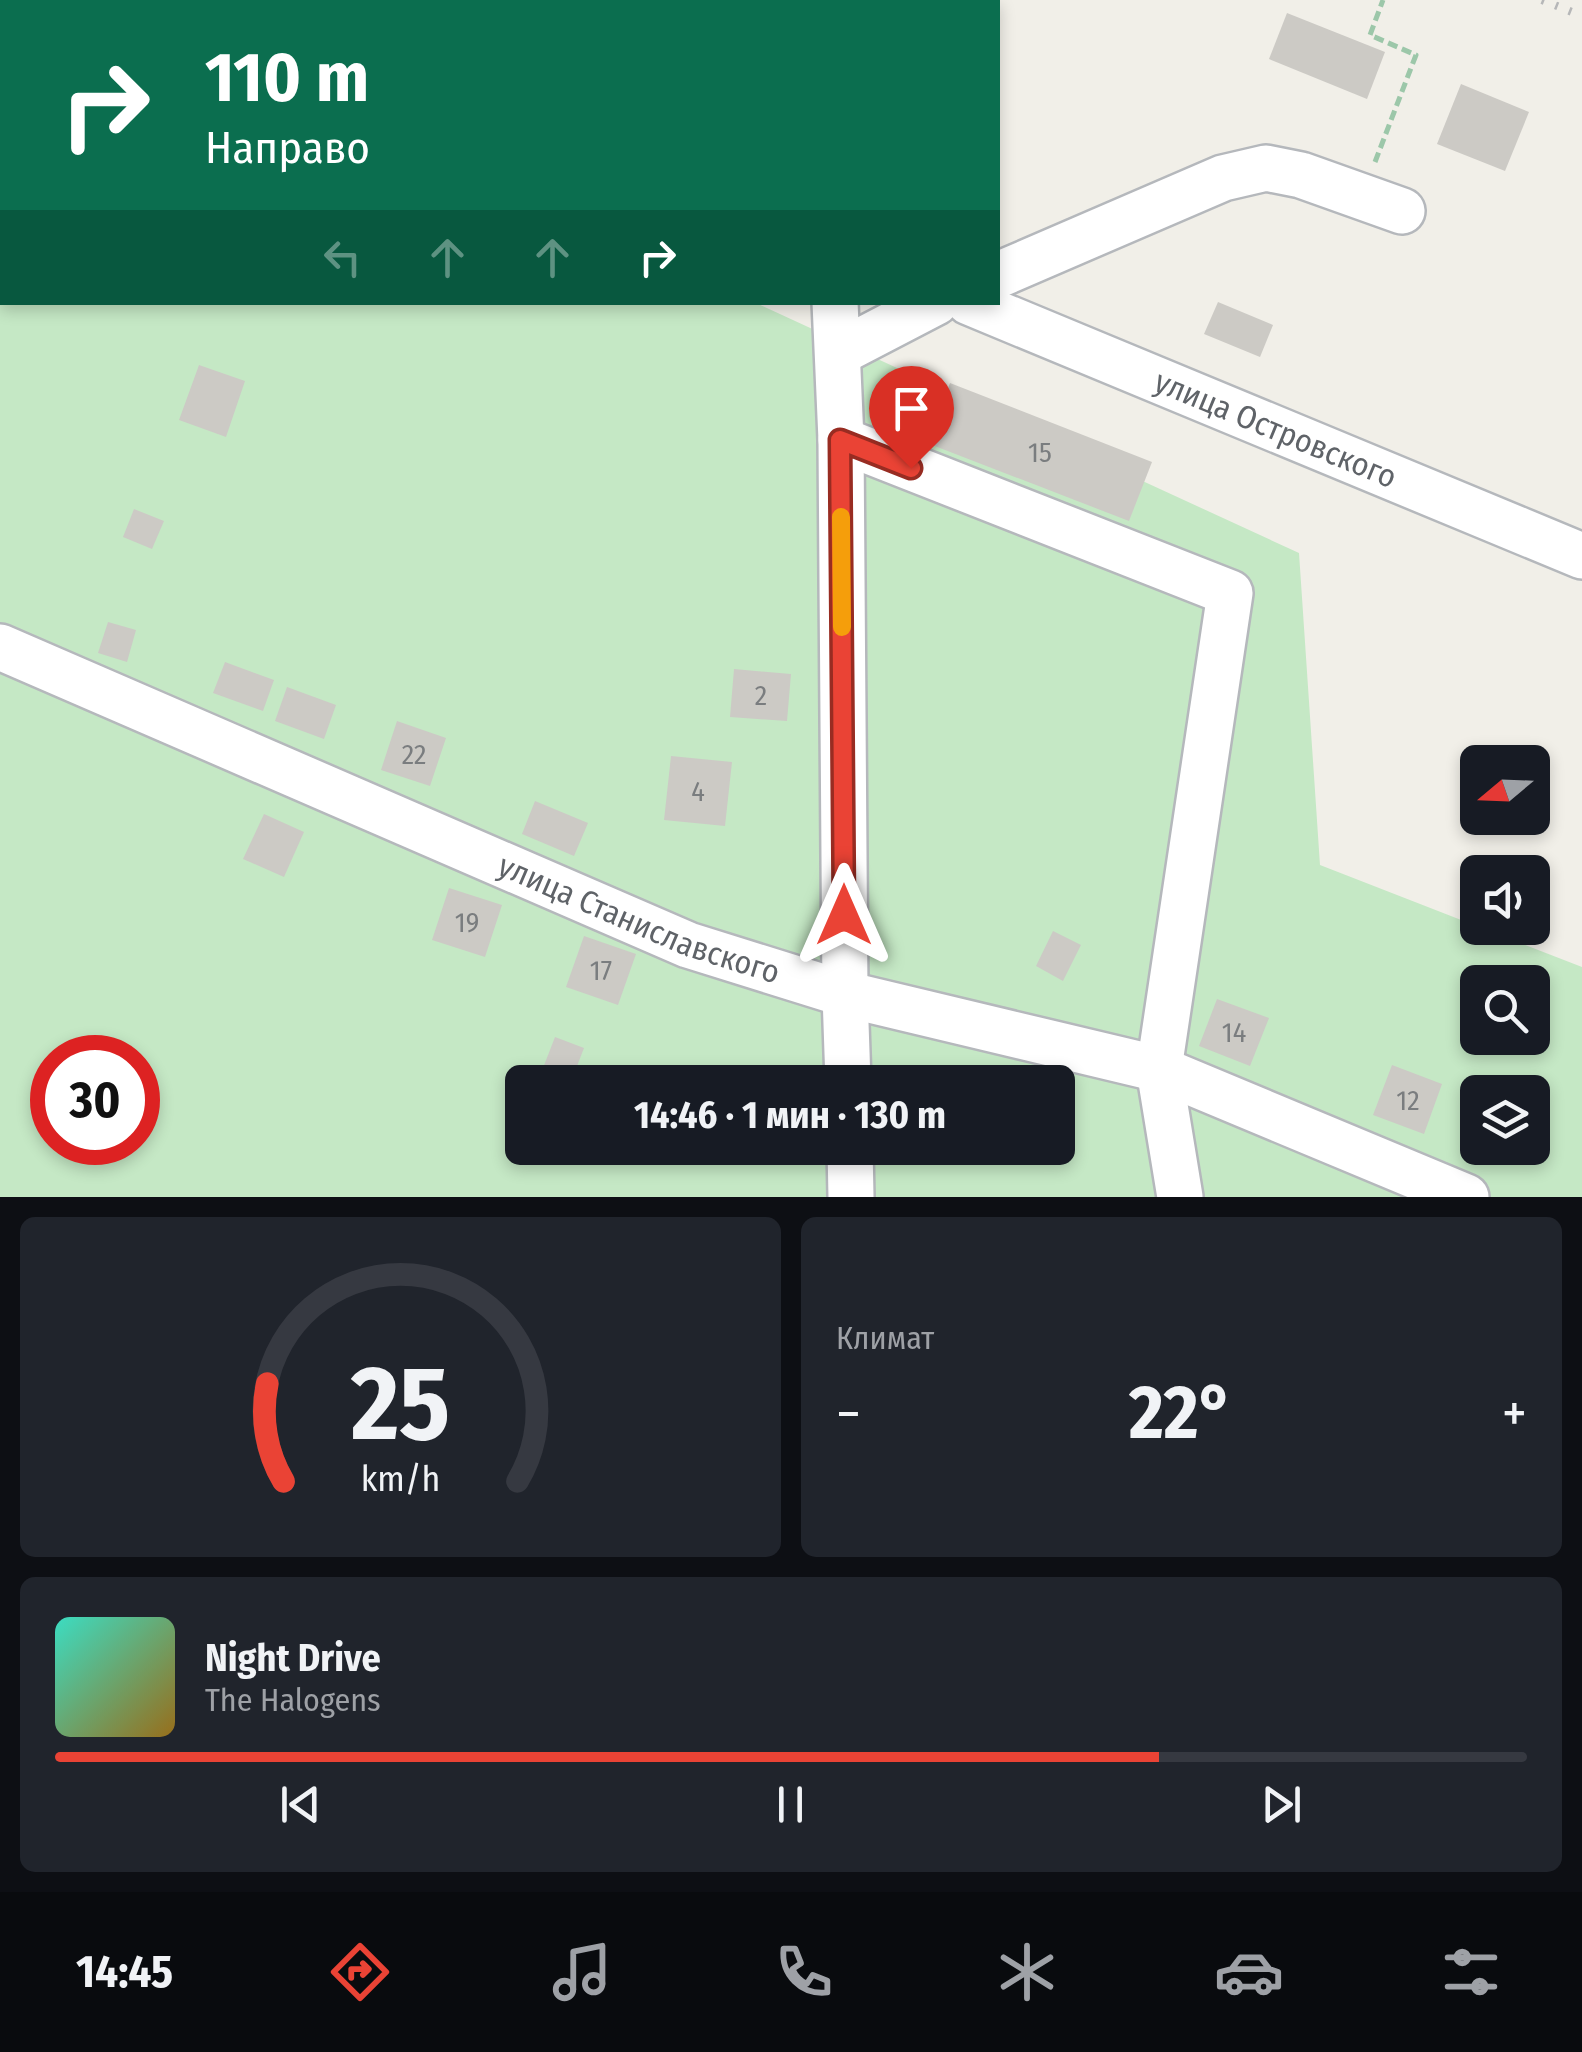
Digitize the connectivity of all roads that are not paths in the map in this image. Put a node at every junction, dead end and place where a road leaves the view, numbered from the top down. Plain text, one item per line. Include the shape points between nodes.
1 (1382, 204) road end
2 (1000, 274) edge
3 (834, 305) edge
4 (930, 305) edge
5 (977, 305) edge
6 (838, 353) junction
7 (840, 440) junction
8 (1582, 556) edge
9 (0, 646) edge
10 (845, 994) junction
11 (847, 1065) edge
12 (1159, 1069) junction
13 (850, 1165) edge
14 (851, 1197) edge
15 (1180, 1197) edge
16 (1466, 1197) edge

1 - 2 street via 1266,168 1222,178
3 - 6 street
4 - 6 street
5 - 8 street, улица Островского
6 - 7 street
7 - 10 street
7 - 12 street via 1230,593
9 - 10 street, улица Станиславского via 688,945
10 - 11 street
10 - 12 street, улица Станиславского
12 - 15 street
12 - 16 street, улица Станиславского
13 - 14 street

